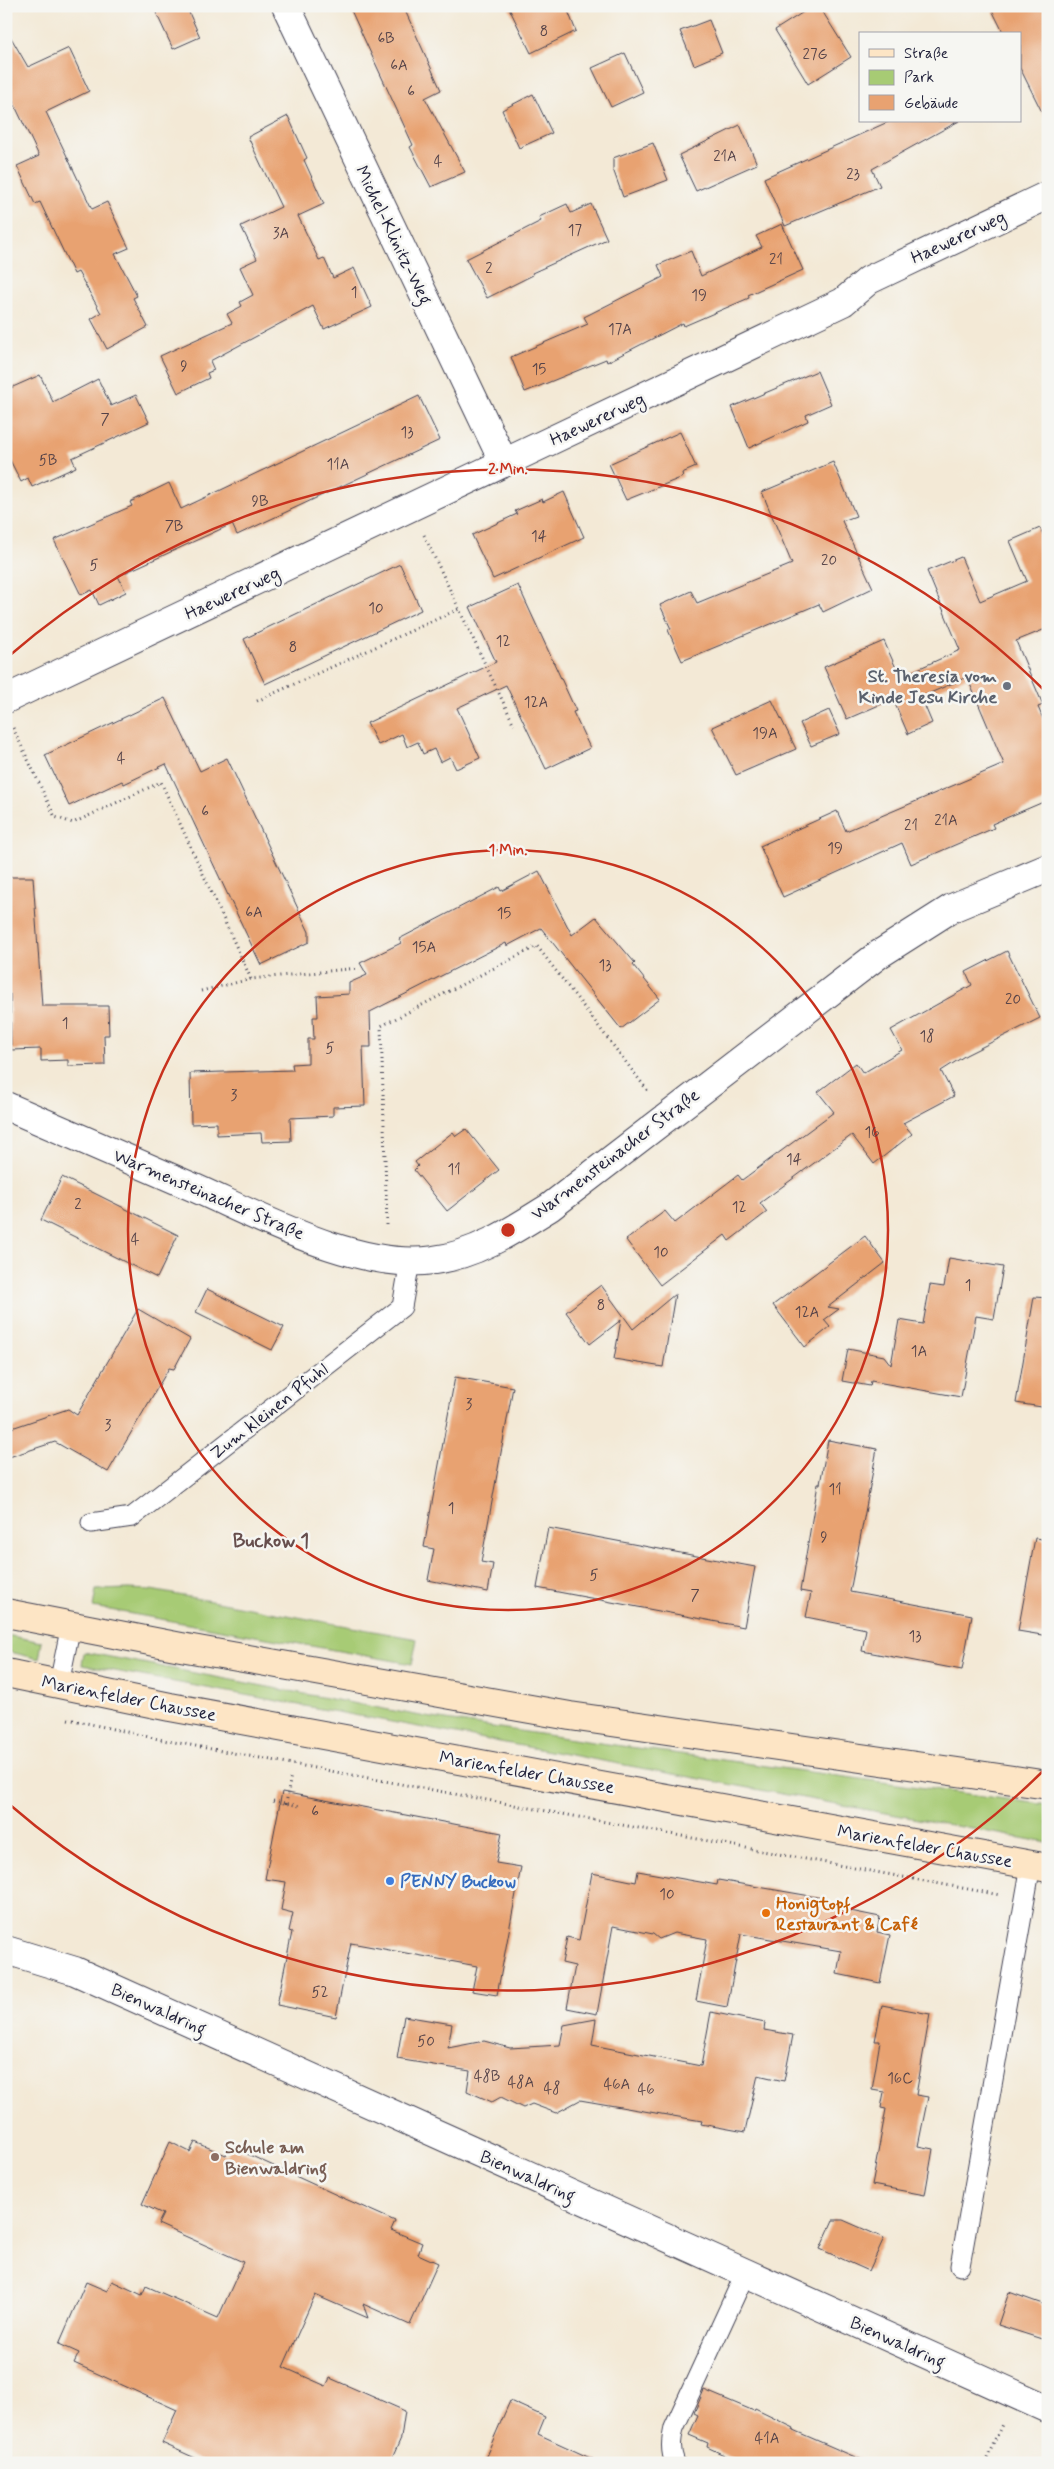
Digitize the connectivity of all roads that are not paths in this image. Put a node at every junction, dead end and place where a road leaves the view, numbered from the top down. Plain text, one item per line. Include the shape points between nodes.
1 (286, 6) edge
2 (1048, 195) edge
3 (504, 463) junction
4 (9, 712) edge
5 (1048, 868) edge
6 (6, 1106) edge
7 (410, 1261) junction
8 (91, 1523) dead end
9 (6, 1613) edge
10 (71, 1625) junction
11 (6, 1673) edge
12 (59, 1684) junction
13 (1048, 1785) edge
14 (1039, 1867) edge
15 (6, 1950) edge
16 (960, 2266) dead end
17 (745, 2274) junction
18 (1048, 2410) edge
19 (675, 2463) edge

1 - 3 street, Michel-Klinitz-Weg
2 - 3 street, Haewererweg via 869,280 844,302
3 - 4 street, Haewererweg
5 - 7 street, Warmensteinacher Straße via 952,908 878,955 550,1207 507,1234 456,1256
6 - 7 street, Warmensteinacher Straße via 297,1233 355,1254
7 - 8 lane, Zum kleinen Pfuhl via 402,1307 132,1517
9 - 10 main road
10 - 12 lane
10 - 13 main road via 561,1714
11 - 12 main road, Marienfelder Chaussee
12 - 14 main road, Marienfelder Chaussee
14 - 16 lane via 1025,1899
15 - 17 street, Bienwaldring via 75,1971
17 - 18 street, Bienwaldring
17 - 19 lane via 674,2428 671,2453

